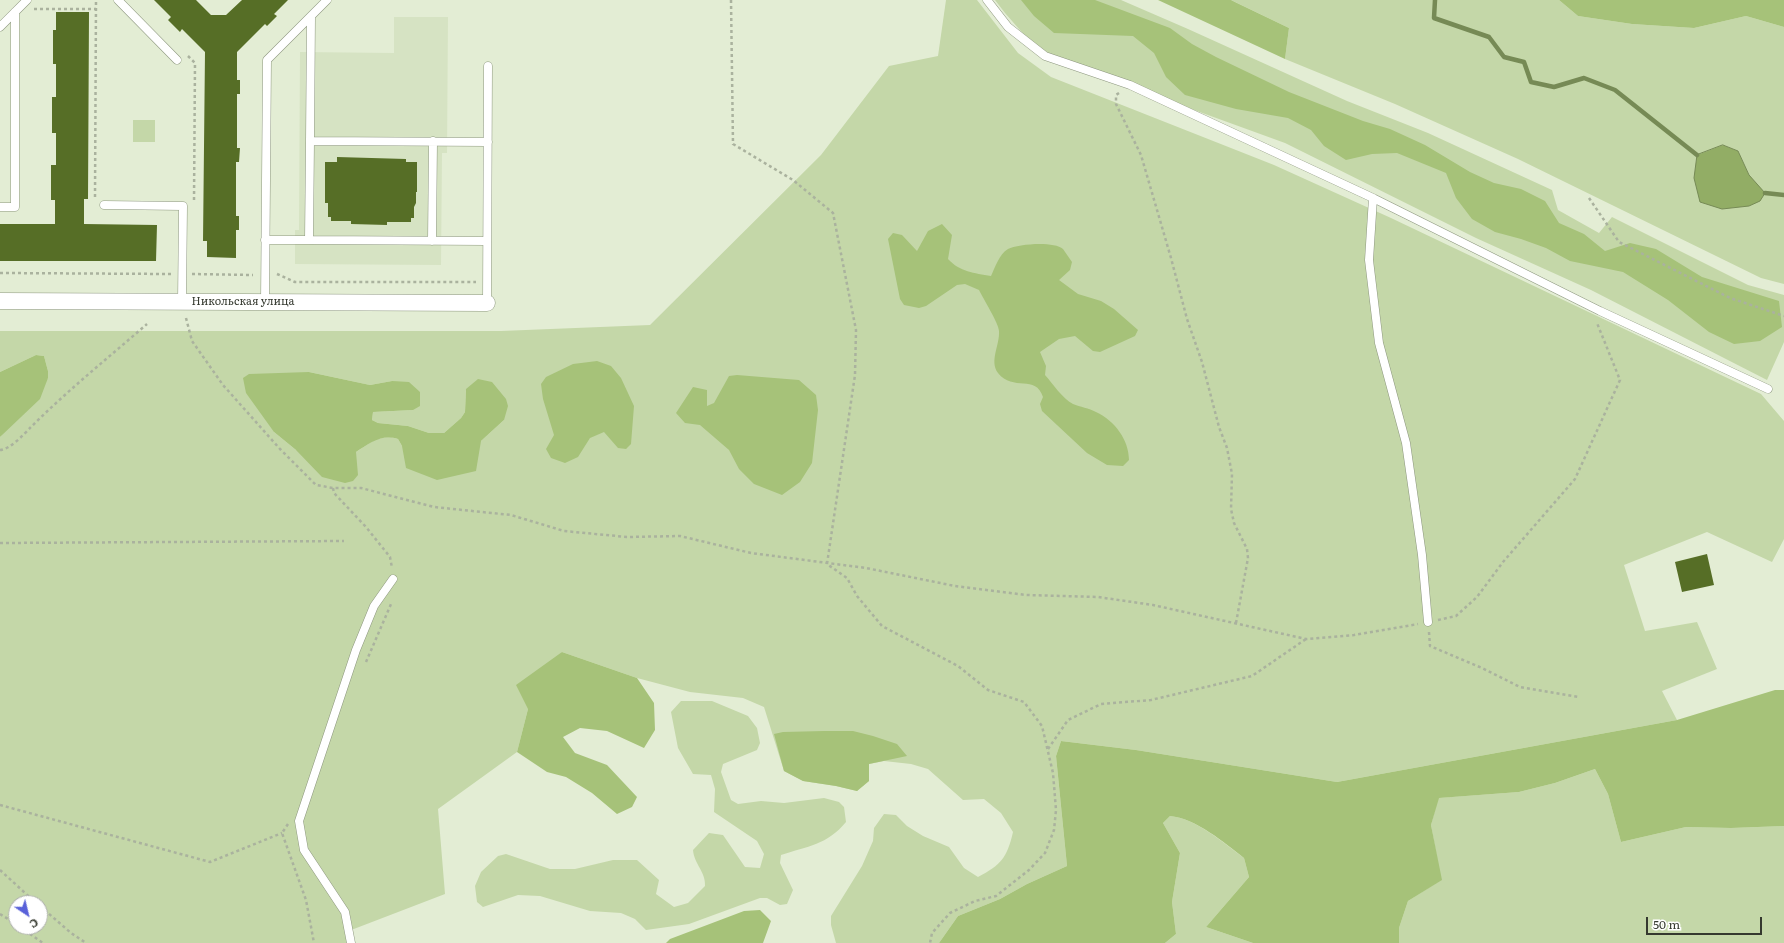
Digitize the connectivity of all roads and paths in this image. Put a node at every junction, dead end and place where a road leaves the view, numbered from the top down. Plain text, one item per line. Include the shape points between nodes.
1 (27, 0) edge
2 (96, 0) edge
3 (118, 0) edge
4 (327, 0) edge
5 (731, 0) edge
6 (987, 0) edge
7 (96, 9) junction
8 (17, 10) junction
9 (311, 17) junction
10 (0, 27) edge
11 (177, 60) dead end
12 (195, 63) dead end
13 (488, 66) dead end
14 (1130, 85) junction
15 (310, 141) junction
16 (433, 141) junction
17 (488, 142) junction
18 (1373, 198) junction
19 (1589, 198) dead end
20 (194, 204) dead end
21 (104, 205) joint
22 (0, 207) edge
23 (266, 240) junction
24 (309, 240) junction
25 (432, 241) junction
26 (487, 241) junction
27 (194, 266) dead end
28 (265, 272) junction
29 (0, 273) edge
30 (182, 274) junction
31 (194, 274) junction
32 (487, 282) junction
33 (0, 301) edge
34 (182, 302) junction
35 (265, 302) junction
36 (487, 303) joint
37 (1600, 311) junction
38 (1784, 316) edge
39 (147, 324) dead end
40 (1768, 389) dead end
41 (0, 450) edge
42 (344, 541) dead end
43 (0, 543) edge
44 (827, 564) junction
45 (393, 579) dead end
46 (1428, 622) junction
47 (1236, 624) junction
48 (1306, 639) junction
49 (1579, 696) dead end
50 (1048, 749) junction
51 (0, 804) edge
52 (282, 833) dead end
53 (0, 870) edge
54 (27, 895) edge
55 (48, 913) edge
56 (32, 935) edge
57 (43, 943) edge
58 (86, 943) edge
59 (351, 943) edge
60 (930, 943) edge

1 - 8 lane
2 - 7 path
3 - 11 lane
4 - 9 lane
5 - 44 path via 733,144 793,180 833,213 856,330 855,375
6 - 14 lane via 1008,27 1045,56
7 - 8 path
7 - 21 path via 95,205
8 - 10 lane
8 - 22 lane via 15,207
9 - 15 lane
9 - 23 lane via 267,60
12 - 20 path
13 - 17 lane
14 - 18 lane
14 - 47 path via 1116,95 1116,104 1141,155 1187,319 1227,448 1232,474 1231,509 1248,558
15 - 16 lane
15 - 24 lane
16 - 17 lane
16 - 25 lane
17 - 26 lane
18 - 37 lane
18 - 46 lane via 1369,260 1379,343 1406,443 1422,555
19 - 38 path via 1619,242 1730,298
21 - 30 lane via 183,206
23 - 24 lane
23 - 28 lane
24 - 25 lane
25 - 26 lane
26 - 32 lane
27 - 31 path
28 - 31 path
28 - 32 path via 295,282
28 - 35 lane
29 - 30 path
30 - 31 path
30 - 34 lane
32 - 36 lane
33 - 34 street, Никольская улица
34 - 35 street, Никольская улица
34 - 44 path via 192,341 223,385 316,485 360,488 434,507 510,515 564,531 628,538 680,536 751,553
35 - 36 street, Никольская улица
37 - 40 lane
37 - 46 path via 1595,317 1620,380 1575,479 1503,562 1477,597 1456,616
39 - 41 path via 59,400 21,437 5,450
42 - 43 path
44 - 47 path via 866,568 955,586 1026,595 1098,597 1145,604
44 - 50 path via 847,578 857,596 882,626 958,666 988,690 1024,702 1042,726
45 - 59 lane via 374,606 358,644 299,821 304,850 345,912
46 - 48 path via 1354,635
46 - 49 path via 1430,646 1520,687
47 - 48 path
48 - 50 path via 1252,676 1151,700 1101,704 1068,720
50 - 60 path via 1056,810 1054,830 1045,853 1030,870 996,896 975,901 950,913 932,933
51 - 52 path via 210,862
53 - 54 path
55 - 58 path
56 - 57 path

